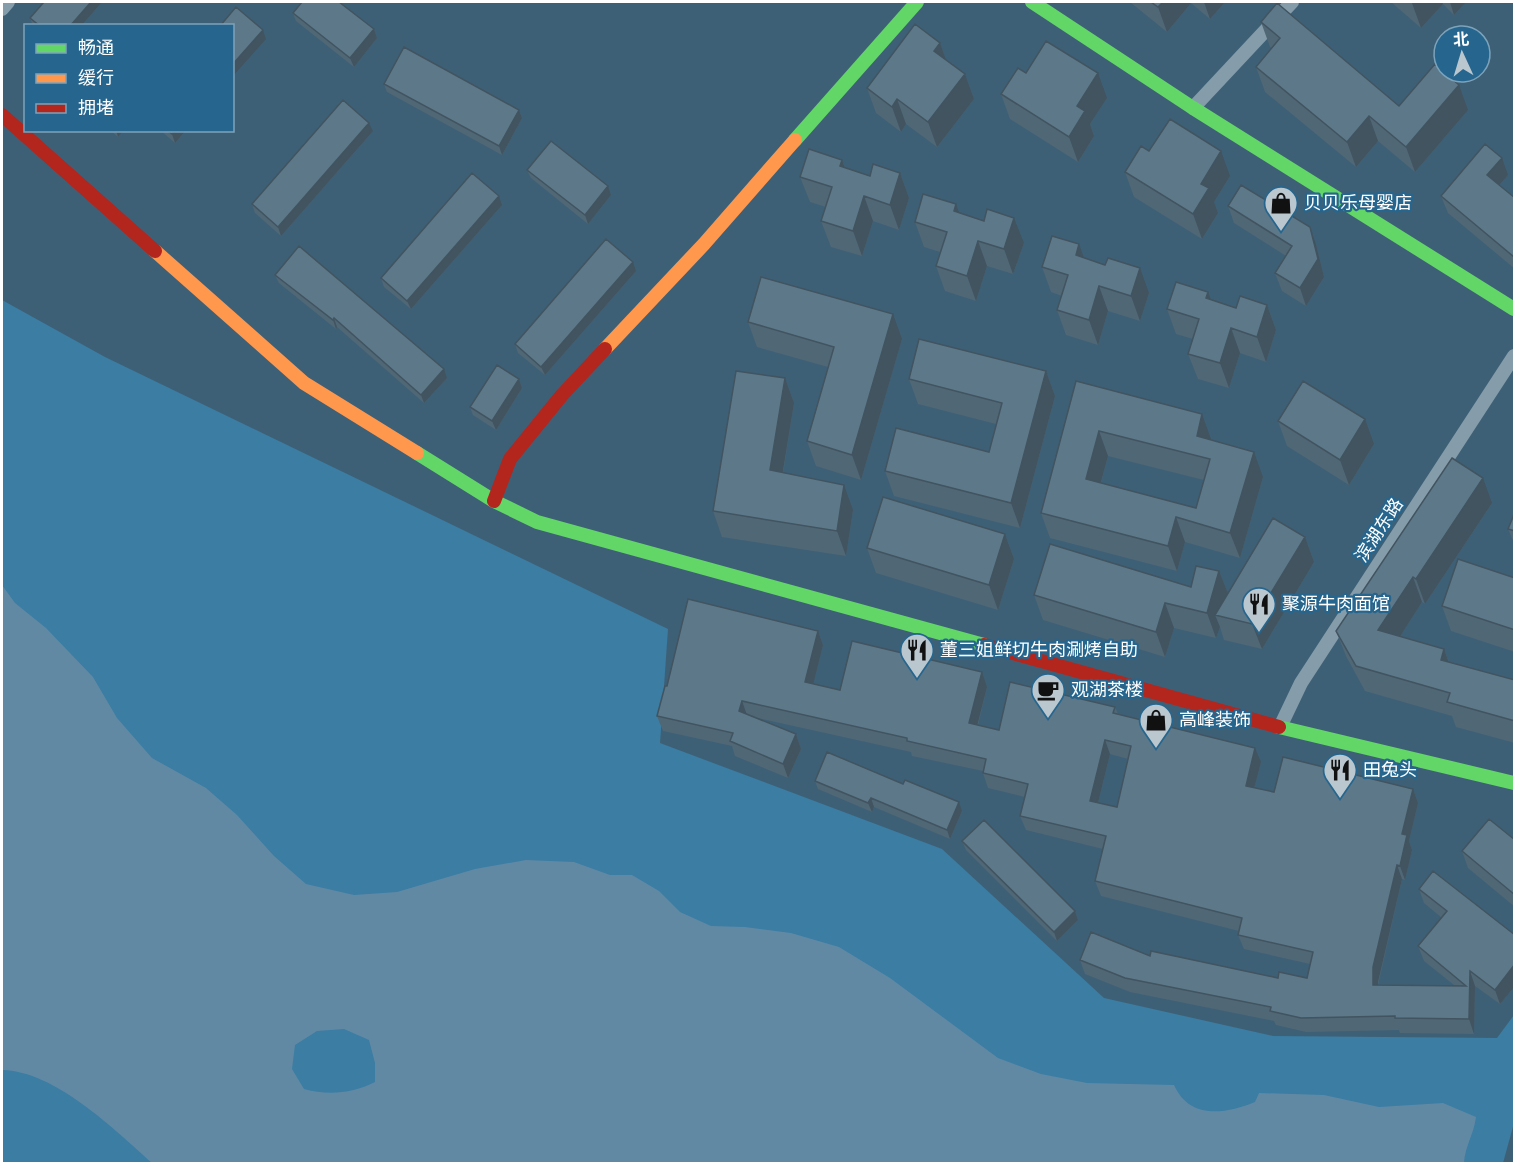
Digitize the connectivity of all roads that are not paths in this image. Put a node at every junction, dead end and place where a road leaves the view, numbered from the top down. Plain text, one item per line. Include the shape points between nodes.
1 (8, 2) edge
2 (916, 2) edge
3 (1032, 2) edge
4 (1292, 2) edge
5 (2, 9) edge
6 (1193, 108) junction
7 (2, 115) edge
8 (1515, 309) edge
9 (1515, 356) edge
10 (494, 501) junction
11 (1280, 727) junction
12 (1515, 783) edge

1 - 5 street
2 - 10 street via 704,244 562,395 510,459
3 - 6 street
4 - 6 street
6 - 8 street
7 - 10 street via 304,383
9 - 11 street, 滨湖东路 via 1301,683
10 - 11 street via 537,522
11 - 12 street

